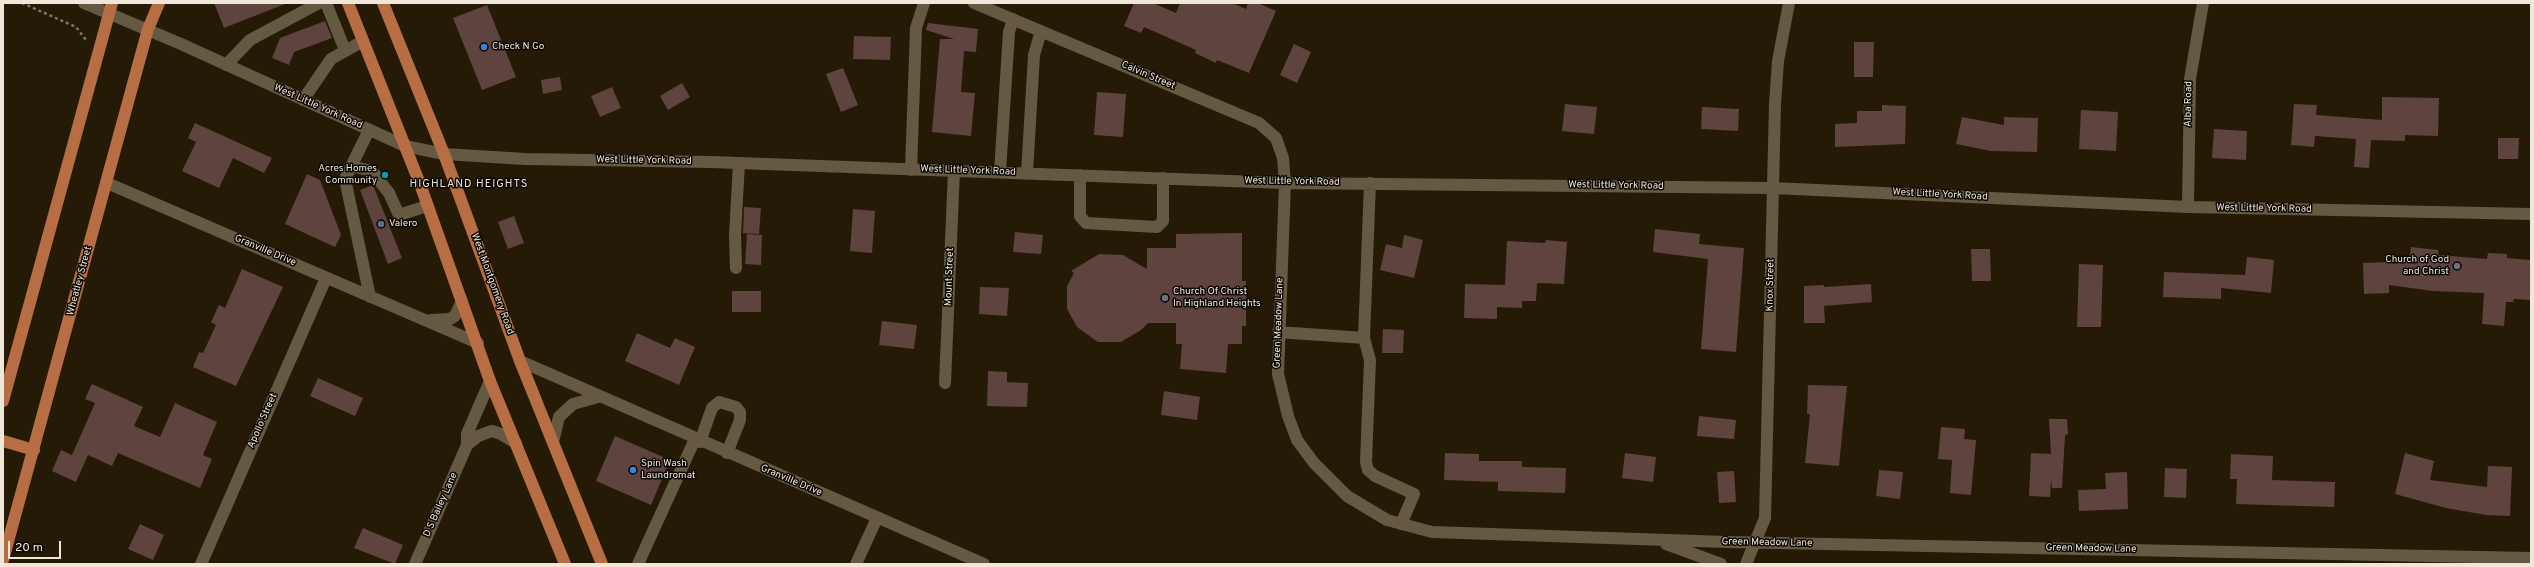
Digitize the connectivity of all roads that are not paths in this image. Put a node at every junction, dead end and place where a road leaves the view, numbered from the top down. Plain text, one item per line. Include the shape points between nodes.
1 (84, 3) edge
2 (160, 3) edge
3 (319, 3) edge
4 (326, 3) edge
5 (348, 3) edge
6 (383, 3) edge
7 (924, 3) edge
8 (974, 3) edge
9 (1789, 3) edge
10 (2204, 3) edge
11 (110, 8) edge
12 (1013, 19) junction
13 (148, 29) junction
14 (1041, 31) junction
15 (363, 41) junction
16 (345, 50) junction
17 (226, 66) junction
18 (302, 100) junction
19 (369, 130) junction
20 (405, 146) junction
21 (444, 154) junction
22 (739, 163) junction
23 (351, 166) junction
24 (911, 170) junction
25 (954, 170) junction
26 (1000, 172) junction
27 (1027, 173) junction
28 (1080, 175) junction
29 (1163, 178) junction
30 (107, 183) junction
31 (1285, 183) junction
32 (1370, 183) junction
33 (1773, 188) junction
34 (427, 206) junction
35 (2188, 207) junction
36 (2531, 214) edge
37 (736, 268) dead end
38 (326, 278) junction
39 (370, 297) junction
40 (462, 302) junction
41 (422, 319) junction
42 (1278, 332) junction
43 (1364, 338) junction
44 (478, 343) junction
45 (520, 361) junction
46 (490, 381) junction
47 (945, 383) dead end
48 (598, 397) junction
49 (3, 401) edge
50 (697, 440) junction
51 (3, 441) edge
52 (553, 442) junction
53 (516, 444) junction
54 (467, 446) junction
55 (34, 450) junction
56 (726, 453) junction
57 (877, 518) junction
58 (1401, 524) junction
59 (1655, 540) junction
60 (1755, 543) junction
61 (2531, 558) edge
62 (3, 560) edge
63 (201, 564) edge
64 (415, 564) edge
65 (565, 564) edge
66 (602, 564) edge
67 (638, 564) edge
68 (856, 564) edge
69 (984, 564) edge
70 (1721, 564) edge
71 (1746, 564) edge

1 - 11 street, West Little York Road
2 - 13 main road, Wheatley Street
3 - 17 street via 250,40
4 - 16 street
5 - 15 main road
6 - 21 main road, West Montgomery Road
7 - 24 street via 916,28
8 - 12 street, Calvin Street
9 - 33 street, Knox Street via 1778,60
10 - 35 street, Alba Road via 2190,79
11 - 13 street, West Little York Road
11 - 49 main road
12 - 14 street, Calvin Street
12 - 26 street via 1007,64
13 - 17 street, West Little York Road
13 - 30 main road, Wheatley Street
14 - 27 street via 1034,55
14 - 31 street, Calvin Street via 1259,123 1276,138 1283,158
15 - 16 street
15 - 20 main road
16 - 18 street via 331,59
17 - 18 street, West Little York Road
18 - 19 street, West Little York Road
19 - 20 street, West Little York Road
19 - 23 street
20 - 21 street, West Little York Road
20 - 34 main road
21 - 22 street, West Little York Road via 525,159
21 - 45 main road, West Montgomery Road
22 - 24 street, West Little York Road
22 - 37 street
23 - 34 street via 372,171 389,193 400,215
23 - 39 street via 345,179
24 - 25 street, West Little York Road
25 - 26 street, West Little York Road
25 - 47 street, Mount Street
26 - 27 street, West Little York Road
27 - 28 street, West Little York Road
28 - 29 street, West Little York Road
28 - 29 street via 1080,216 1086,223 1157,227 1163,221
29 - 31 street, West Little York Road
30 - 38 street, Granville Drive
30 - 55 main road, Wheatley Street
31 - 32 street, West Little York Road
31 - 42 street, Green Meadow Lane
32 - 33 street, West Little York Road
32 - 43 street
33 - 35 street, West Little York Road
33 - 60 street, Knox Street via 1765,518
34 - 40 main road
35 - 36 street, West Little York Road
38 - 39 street, Granville Drive
38 - 63 street, Apollo Street
39 - 41 street, Granville Drive
40 - 41 street, Granville Drive via 455,316 450,319
40 - 44 main road
41 - 44 street, Granville Drive
42 - 43 street
42 - 58 street, Green Meadow Lane via 1278,374 1288,416 1297,440 1314,463 1347,496 1387,520
43 - 58 street via 1370,360 1368,470 1374,476 1414,494
44 - 46 main road
45 - 48 street, Granville Drive
45 - 52 main road, West Montgomery Road
46 - 53 main road
46 - 54 street, D S Bailey Lane via 467,434
48 - 50 street, Granville Drive
48 - 52 street via 573,404 559,417
50 - 56 street, Granville Drive
50 - 56 street via 712,408 719,402 736,407 740,412 740,420
50 - 67 street
51 - 55 main road
52 - 66 main road, West Montgomery Road
53 - 54 street, D S Bailey Lane via 492,431 478,436
53 - 65 main road
54 - 64 street, D S Bailey Lane
55 - 62 main road, Wheatley Street
56 - 57 street, Granville Drive
57 - 68 street
57 - 69 street, Granville Drive
58 - 59 street, Green Meadow Lane via 1432,532
59 - 60 street, Green Meadow Lane
59 - 70 street
60 - 61 street, Green Meadow Lane
60 - 71 street, Knox Street

